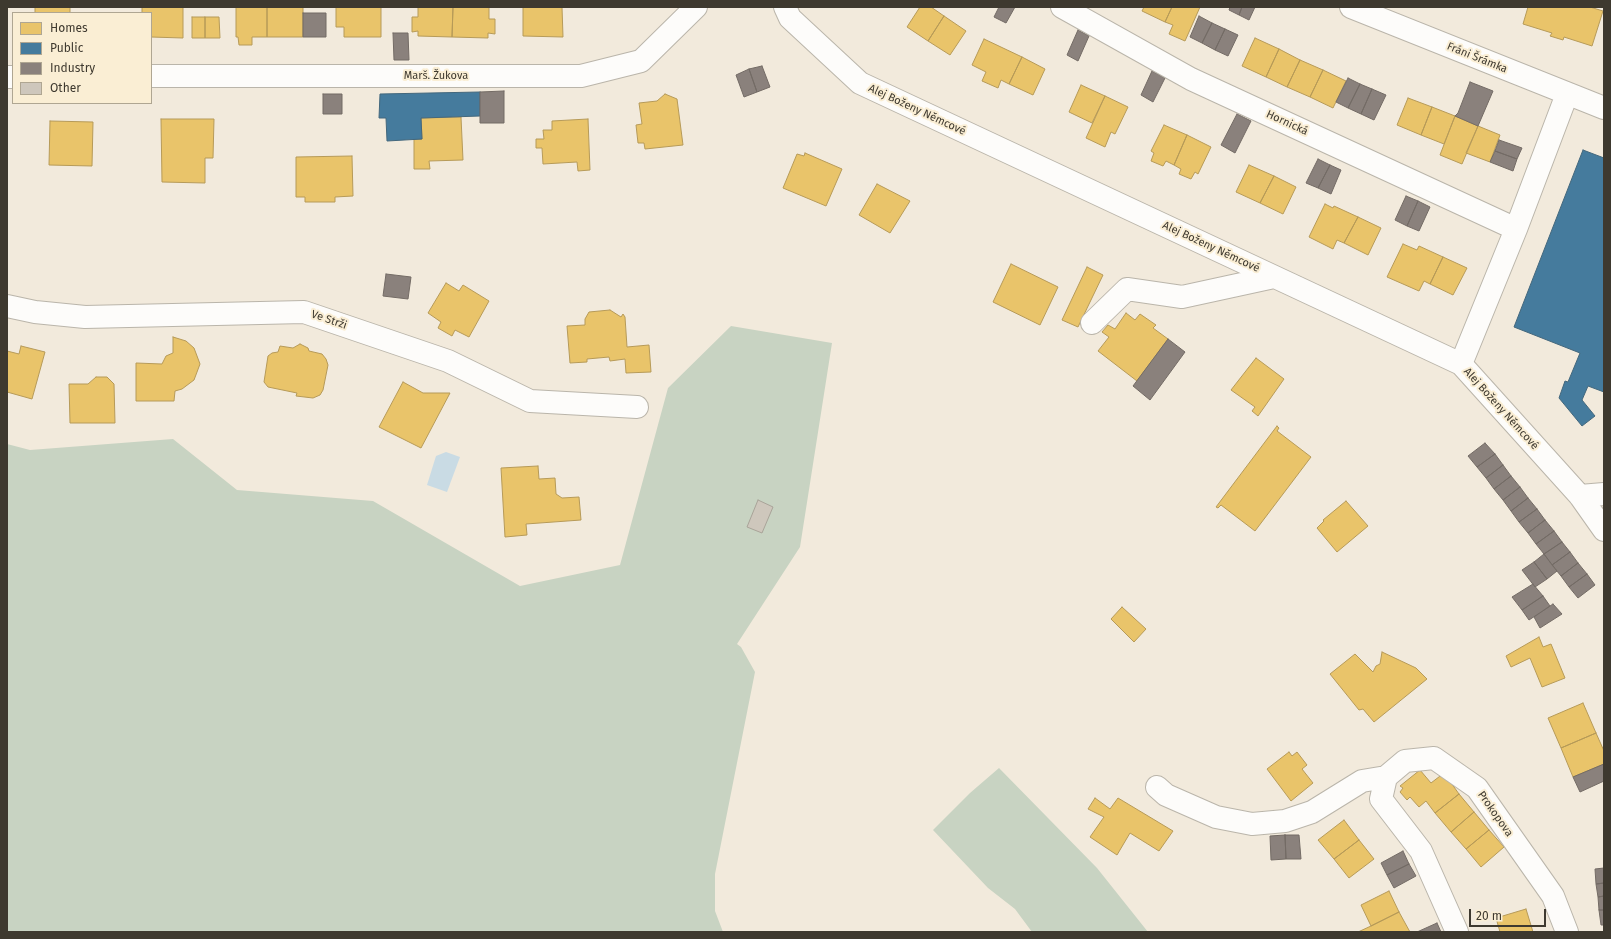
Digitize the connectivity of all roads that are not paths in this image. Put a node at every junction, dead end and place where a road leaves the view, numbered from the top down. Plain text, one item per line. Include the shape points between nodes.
1 (696, 7) edge
2 (785, 7) edge
3 (1062, 7) edge
4 (1351, 7) edge
5 (152, 76) edge
6 (1567, 94) junction
7 (1604, 108) edge
8 (1516, 229) junction
9 (1274, 277) junction
10 (7, 306) edge
11 (1092, 323) dead end
12 (1461, 364) junction
13 (637, 407) dead end
14 (1604, 494) edge
15 (1580, 496) junction
16 (1604, 530) edge
17 (1386, 777) junction
18 (1158, 787) dead end
19 (1457, 932) edge
20 (1567, 932) edge

1 - 5 street, Marš. Žukova via 641,61 581,76
2 - 9 street, Alej Boženy Němcové via 790,18 860,84
3 - 8 street, Hornická via 1191,79
4 - 6 street, Fráni Šrámka
6 - 7 street, Fráni Šrámka
6 - 8 street
8 - 12 street
9 - 11 street via 1182,296 1126,289
9 - 12 street, Alej Boženy Němcové
10 - 13 street, Ve Strži via 85,317 304,312 448,361 530,401
12 - 15 street, Alej Boženy Němcové
14 - 15 street
15 - 16 street, Alej Boženy Němcové
17 - 18 street via 1362,781 1312,812 1286,821 1252,824 1216,817 1166,794
17 - 19 street via 1381,799 1421,851
17 - 20 street, Prokopova via 1405,761 1434,758 1477,788 1553,896

